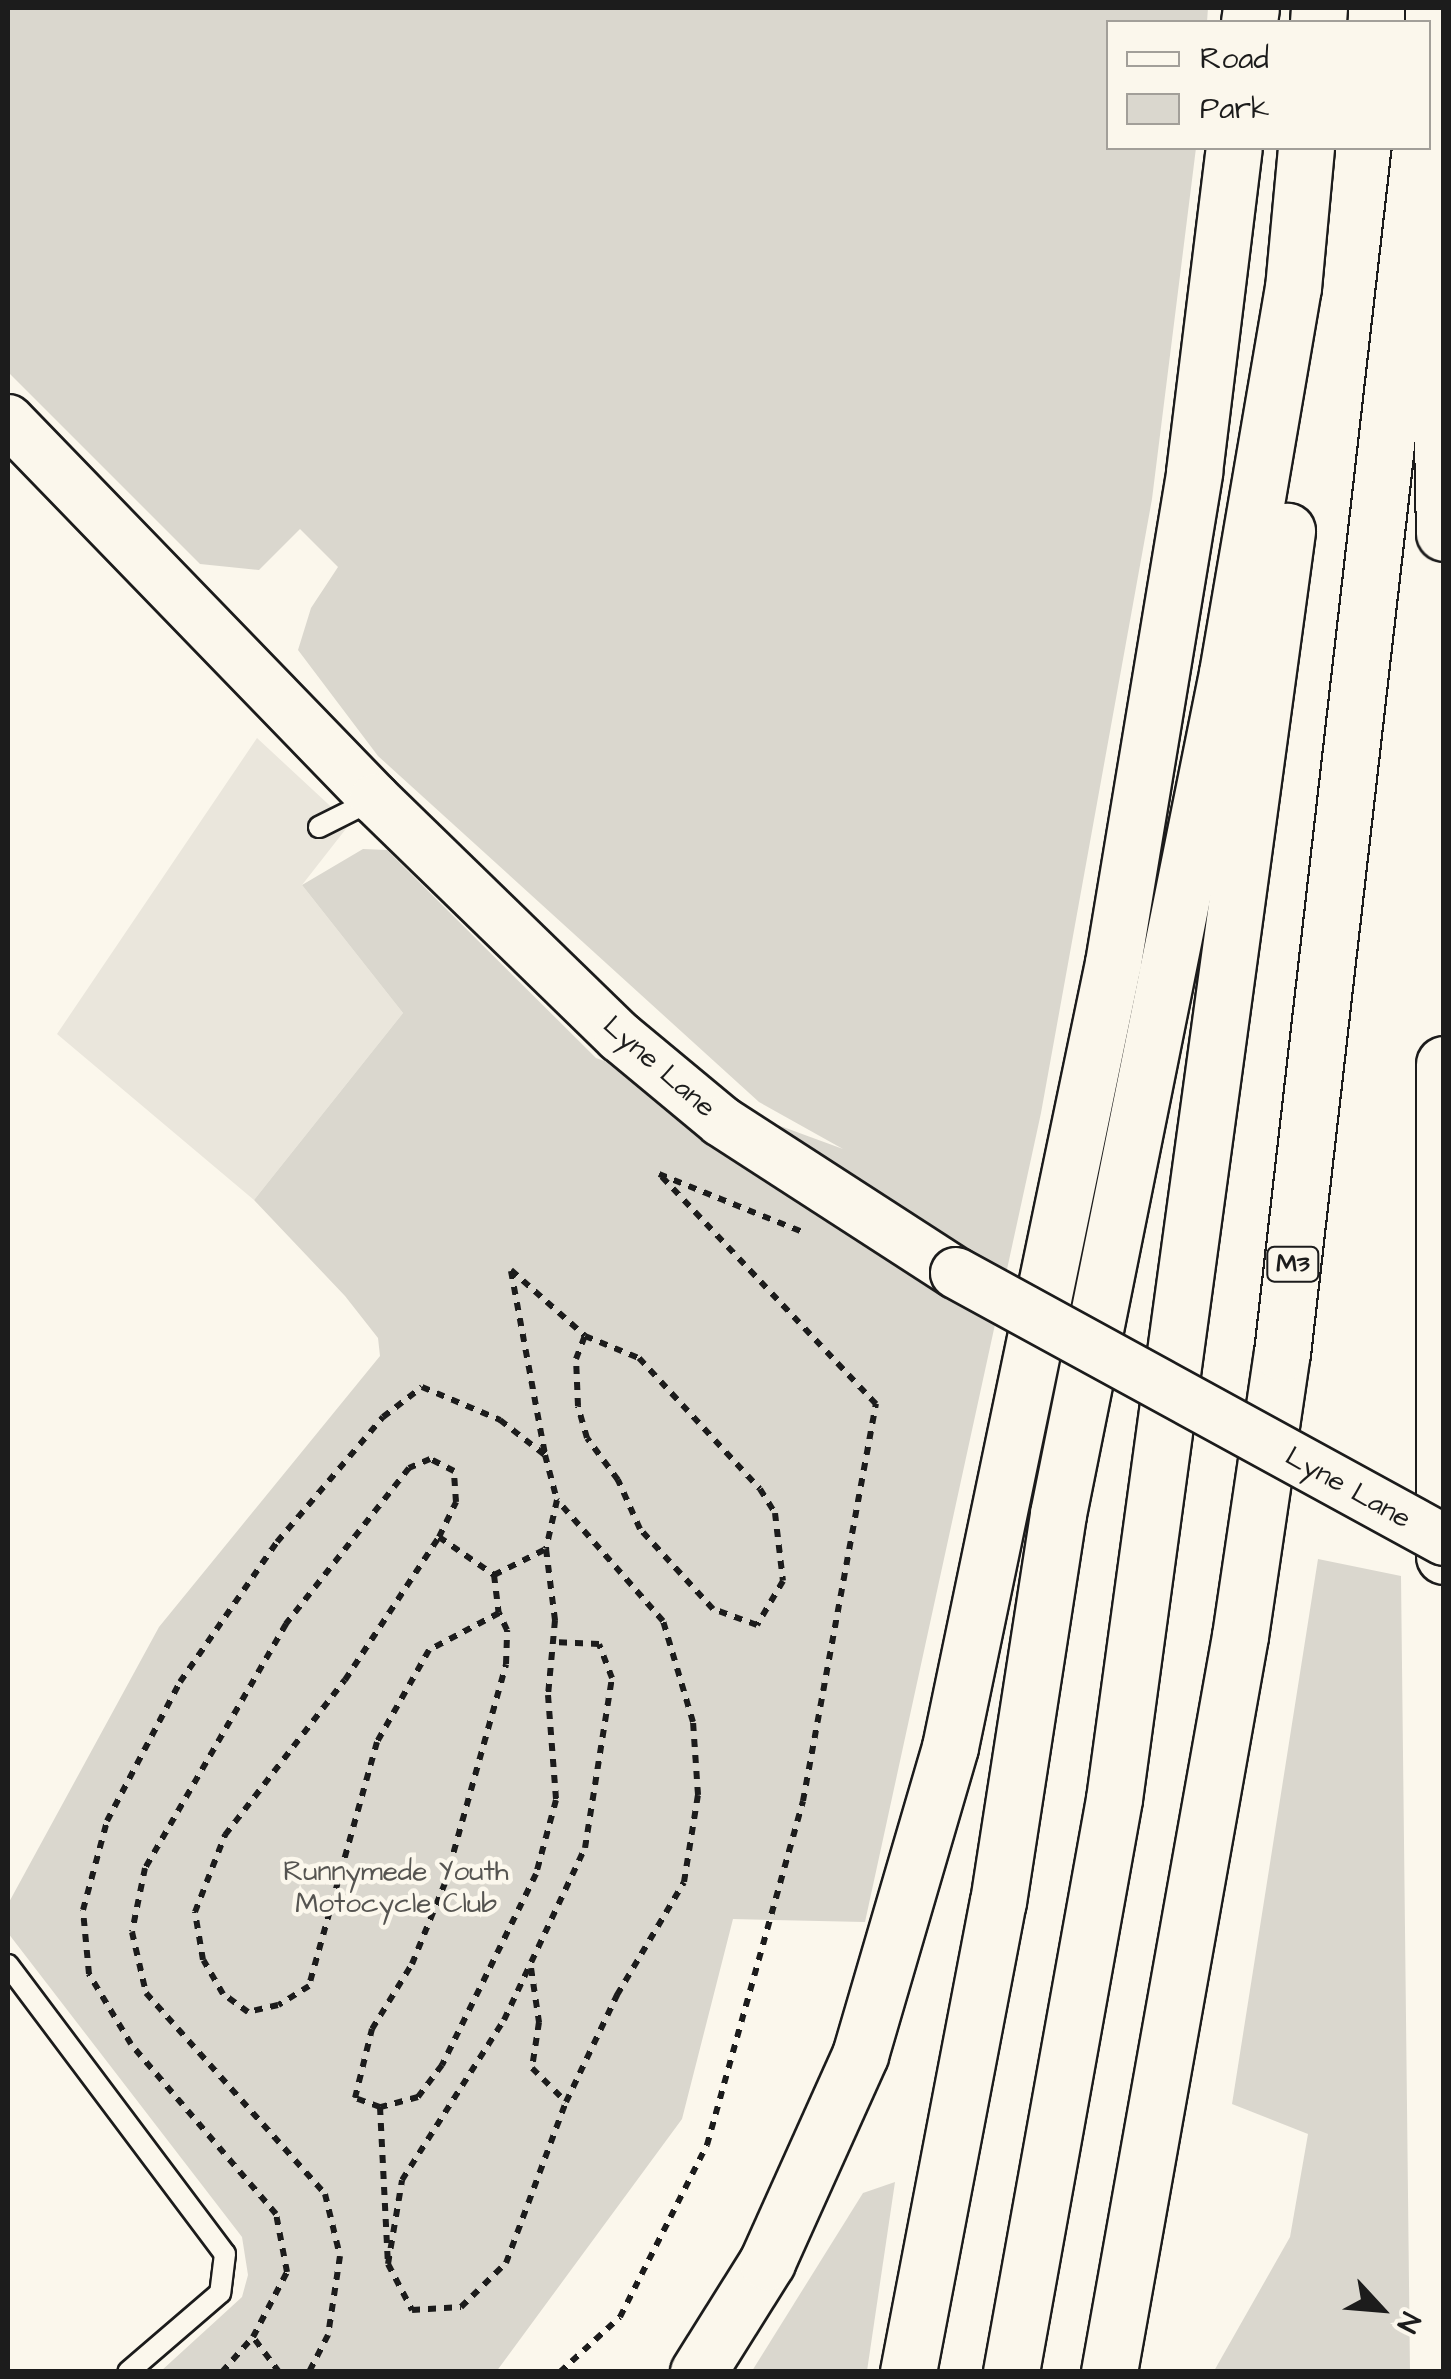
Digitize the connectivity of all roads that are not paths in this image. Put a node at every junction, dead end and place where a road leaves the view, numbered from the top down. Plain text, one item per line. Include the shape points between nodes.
1 (1431, 38) edge
2 (1234, 150) edge
3 (1306, 150) edge
4 (1420, 150) edge
5 (1293, 288) junction
6 (8, 420) edge
7 (1444, 533) edge
8 (375, 799) junction
9 (319, 827) dead end
10 (1444, 1064) edge
11 (1444, 1540) edge
12 (1444, 1556) edge
13 (8, 1966) edge
14 (128, 2372) edge
15 (698, 2372) edge
16 (908, 2372) edge
17 (1011, 2372) edge
18 (1109, 2372) edge

1 - 7 highway
2 - 15 highway via 1194,472 1113,963 950,1747 860,2055 767,2262
3 - 5 highway
4 - 18 highway, M3 via 1282,1353 1237,1655
5 - 16 highway via 1227,674 1058,1514 998,1902
5 - 17 highway via 1293,476 1248,854 1114,1799
6 - 8 street, Lyne Lane
8 - 9 lane
8 - 11 street, Lyne Lane, bridge via 620,1038 721,1121 956,1273
10 - 12 highway
13 - 14 lane via 225,2254 220,2293

